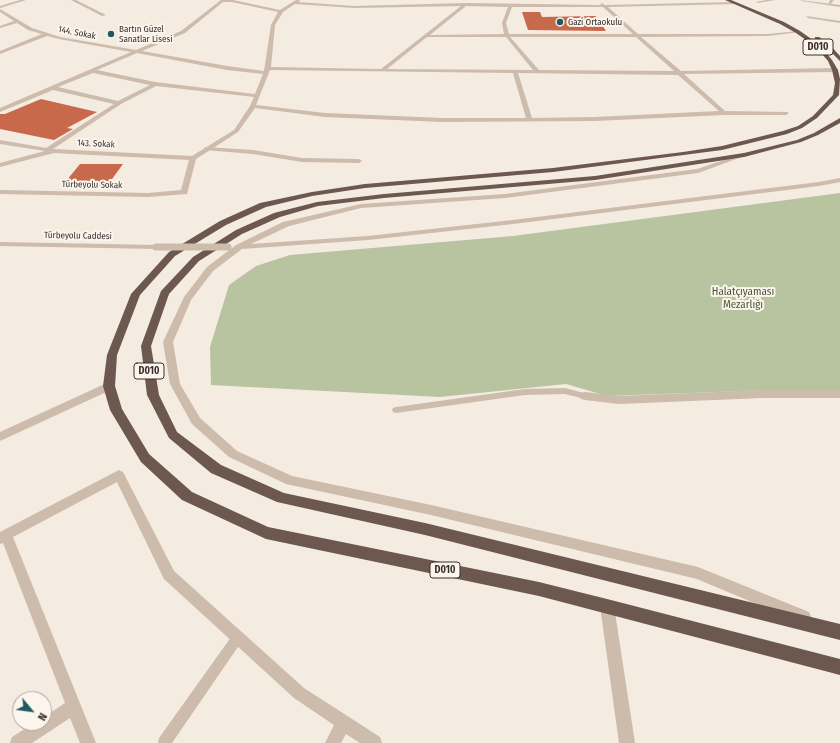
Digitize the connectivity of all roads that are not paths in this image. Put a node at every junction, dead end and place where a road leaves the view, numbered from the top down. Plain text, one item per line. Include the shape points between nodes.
1 (24, 0) edge
2 (73, 0) edge
3 (231, 0) edge
4 (387, 0) edge
5 (471, 0) edge
6 (598, 0) edge
7 (714, 0) edge
8 (772, 0) edge
9 (802, 0) edge
10 (297, 1) edge
11 (726, 2) edge
12 (735, 2) edge
13 (758, 2) dead end
14 (830, 2) edge
15 (464, 5) junction
16 (0, 6) edge
17 (379, 6) junction
18 (510, 6) junction
19 (605, 6) junction
20 (840, 6) edge
21 (0, 10) edge
22 (281, 11) junction
23 (104, 15) dead end
24 (808, 17) dead end
25 (18, 21) junction
26 (840, 22) edge
27 (0, 27) edge
28 (798, 32) junction
29 (47, 34) junction
30 (636, 35) junction
31 (426, 36) junction
32 (508, 36) junction
33 (135, 51) junction
34 (0, 53) edge
35 (840, 59) edge
36 (267, 70) junction
37 (383, 70) junction
38 (835, 70) junction
39 (93, 71) junction
40 (515, 72) junction
41 (538, 73) junction
42 (680, 74) junction
43 (155, 84) junction
44 (53, 88) junction
45 (256, 96) junction
46 (119, 103) junction
47 (253, 106) junction
48 (0, 110) edge
49 (724, 113) junction
50 (786, 113) dead end
51 (530, 120) junction
52 (840, 120) edge
53 (0, 142) edge
54 (50, 150) junction
55 (206, 150) junction
56 (748, 154) junction
57 (193, 158) junction
58 (359, 161) dead end
59 (0, 166) edge
60 (840, 180) edge
61 (0, 192) edge
62 (0, 244) edge
63 (239, 247) junction
64 (109, 386) junction
65 (840, 394) edge
66 (585, 396) joint
67 (396, 410) dead end
68 (0, 437) edge
69 (3, 537) edge
70 (607, 606) junction
71 (838, 631) edge
72 (238, 637) junction
73 (840, 667) edge
74 (74, 706) junction
75 (343, 723) junction
76 (18, 743) edge
77 (88, 743) edge
78 (164, 743) edge
79 (333, 743) edge
80 (374, 743) edge
81 (627, 743) edge

1 - 16 street
2 - 23 street
3 - 22 street
3 - 33 street via 216,4 183,32
4 - 17 street
5 - 15 street
6 - 19 street
7 - 11 street
8 - 13 lane
9 - 14 street
10 - 17 street via 354,7
10 - 22 street
11 - 12 highway, D010
11 - 19 street
12 - 28 highway, D010
12 - 35 highway, D010 via 806,31 827,45
14 - 20 street
15 - 17 street
15 - 18 street
15 - 31 street
18 - 19 street
18 - 32 street via 504,23
19 - 30 street
21 - 25 street, 144. Sokak
22 - 36 street via 272,25
24 - 26 street
25 - 27 street
25 - 29 street, 144. Sokak via 30,29
28 - 30 street via 768,35
28 - 38 highway, D010 via 818,46
29 - 33 street, 144. Sokak
29 - 34 street
30 - 32 street
30 - 42 street
31 - 32 street
31 - 37 street
32 - 41 street
33 - 36 street, 144. Sokak via 227,68
33 - 39 street
36 - 37 street, 144. Sokak
36 - 45 street
37 - 40 street, 144. Sokak
38 - 42 street, 144. Sokak
38 - 64 highway, D010 via 838,83 836,96 826,107 800,128 769,137 683,154 553,170 365,186 312,194 263,205 222,222 172,254 136,294 112,355
39 - 43 street
39 - 44 street
40 - 41 street, 144. Sokak
40 - 51 street
41 - 42 street, 144. Sokak
42 - 49 street
43 - 45 street
43 - 46 street
44 - 46 street
44 - 48 street
45 - 47 street
46 - 54 street
47 - 51 street via 325,115 442,120
47 - 55 street via 236,131
49 - 50 street
49 - 51 street
52 - 56 highway, D010 via 799,141
53 - 54 street
54 - 57 street, 143. Sokak
54 - 59 street, 143. Sokak
55 - 57 street
55 - 58 lane via 253,152 302,160
56 - 63 street via 698,171 505,196 360,206 286,224
56 - 71 highway, D010 via 595,178 317,204 277,215 239,232 196,259 164,293 146,346 153,395 173,435 216,469 282,498 433,531
57 - 61 street, Türbeyolu Sokak via 184,192 148,196
60 - 63 street, Türbeyolu Caddesi via 513,222 368,238
62 - 63 street, Türbeyolu Caddesi, bridge
63 - 71 street via 210,269 187,299 168,342 175,384 196,421 233,454 290,481 431,510 698,574
64 - 68 street
64 - 70 highway, D010 via 116,410 145,458 187,496 266,533 539,589
65 - 66 street via 762,394 619,400
66 - 67 lane via 565,391 525,392
69 - 72 street via 119,475 169,575
69 - 74 street
70 - 73 highway, D010
70 - 81 street
72 - 75 street via 299,693
72 - 78 lane
74 - 76 street
74 - 77 street
75 - 79 street
75 - 80 street

